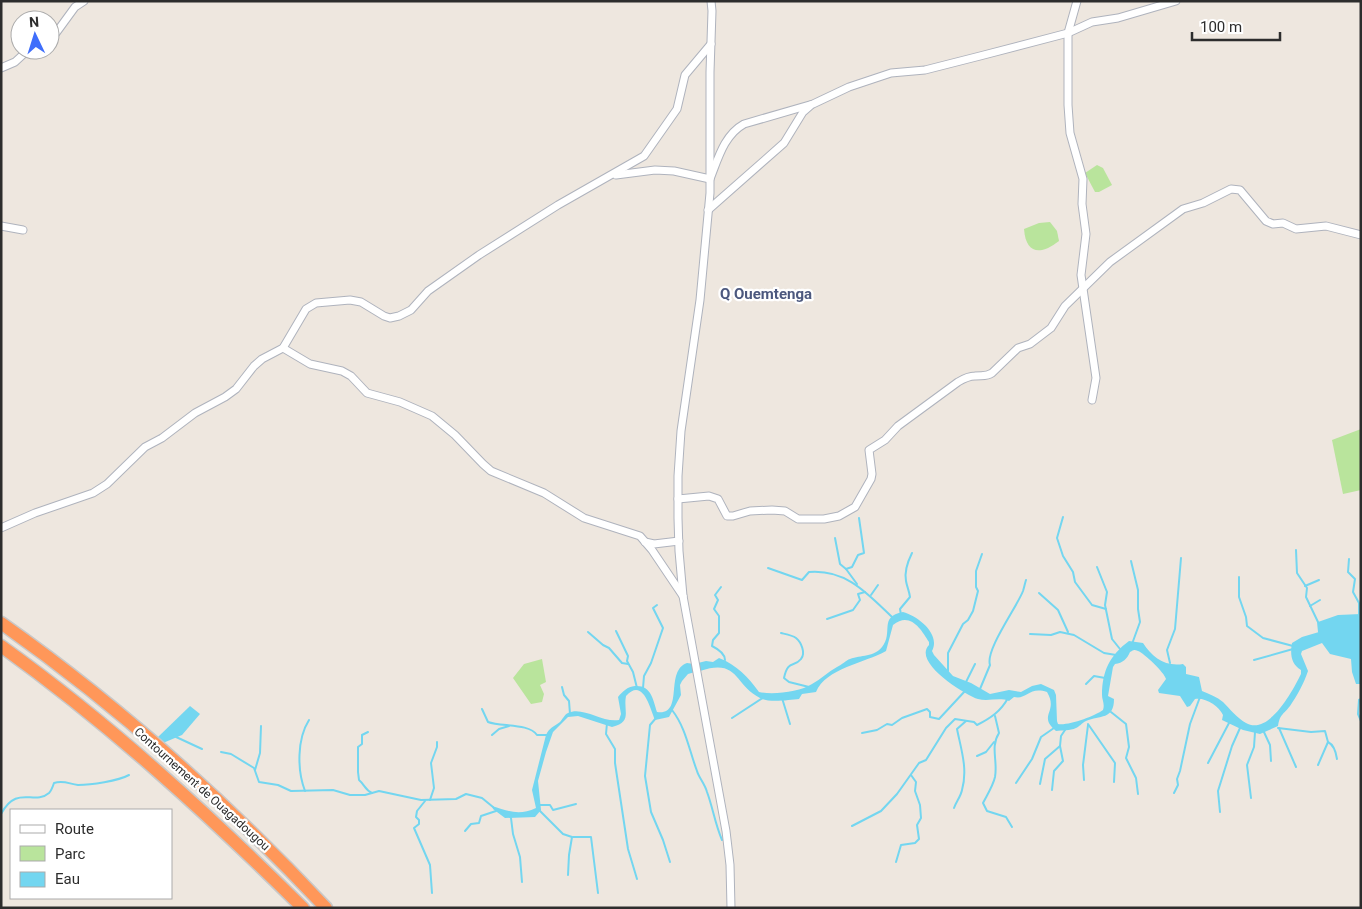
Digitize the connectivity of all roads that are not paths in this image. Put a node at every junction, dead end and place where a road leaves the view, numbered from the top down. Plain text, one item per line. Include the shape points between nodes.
1 (84, 1) edge
2 (712, 1) edge
3 (1077, 1) edge
4 (1176, 1) edge
5 (75, 4) edge
6 (60, 27) edge
7 (1068, 33) junction
8 (711, 44) junction
9 (17, 60) edge
10 (1, 68) edge
11 (813, 104) junction
12 (610, 176) junction
13 (710, 179) junction
14 (708, 210) junction
15 (1, 226) edge
16 (23, 230) dead end
17 (1361, 236) edge
18 (1082, 289) junction
19 (283, 348) junction
20 (1092, 400) dead end
21 (678, 499) junction
22 (1, 528) edge
23 (679, 541) junction
24 (645, 542) junction
25 (683, 596) junction
26 (1, 623) edge
27 (1, 646) edge
28 (303, 908) edge
29 (326, 908) edge
30 (731, 908) edge

1 - 5 street
2 - 8 street
3 - 7 street
4 - 7 street via 1092,22
5 - 6 street
7 - 11 street via 925,70 891,73
7 - 18 street via 1070,133 1083,179 1086,234
8 - 12 street via 685,75 677,109 644,156
8 - 13 street
9 - 10 street
11 - 13 street via 737,127 726,140
11 - 14 street via 803,112 784,143
12 - 13 street via 655,170
12 - 19 street via 479,255 428,291 411,310 390,318 361,302 316,303 306,309
13 - 14 street
14 - 21 street via 700,300 682,431
15 - 16 street
17 - 18 street via 1326,226 1296,229 1283,223 1273,224 1266,221 1240,190 1231,189 1203,203 1183,208 1110,262
18 - 20 street via 1096,378
18 - 21 street via 1065,306 1051,328 1030,344 1018,348 992,373 958,382 898,426 886,440 871,447 871,479 855,507 839,516 798,519 772,510 727,516 718,499 709,496
19 - 22 street via 262,359 225,397 145,447 116,477 93,493
19 - 24 street via 310,364 342,371 367,393 424,412 455,434 492,471 544,494 584,518 630,532
21 - 23 street
23 - 24 street
23 - 25 street
24 - 25 street
25 - 30 street via 726,831
26 - 29 highway, Contournement de Ouagadougou via 42,652 164,751
27 - 28 highway, Contournement de Ouagadougou via 151,764 233,838

